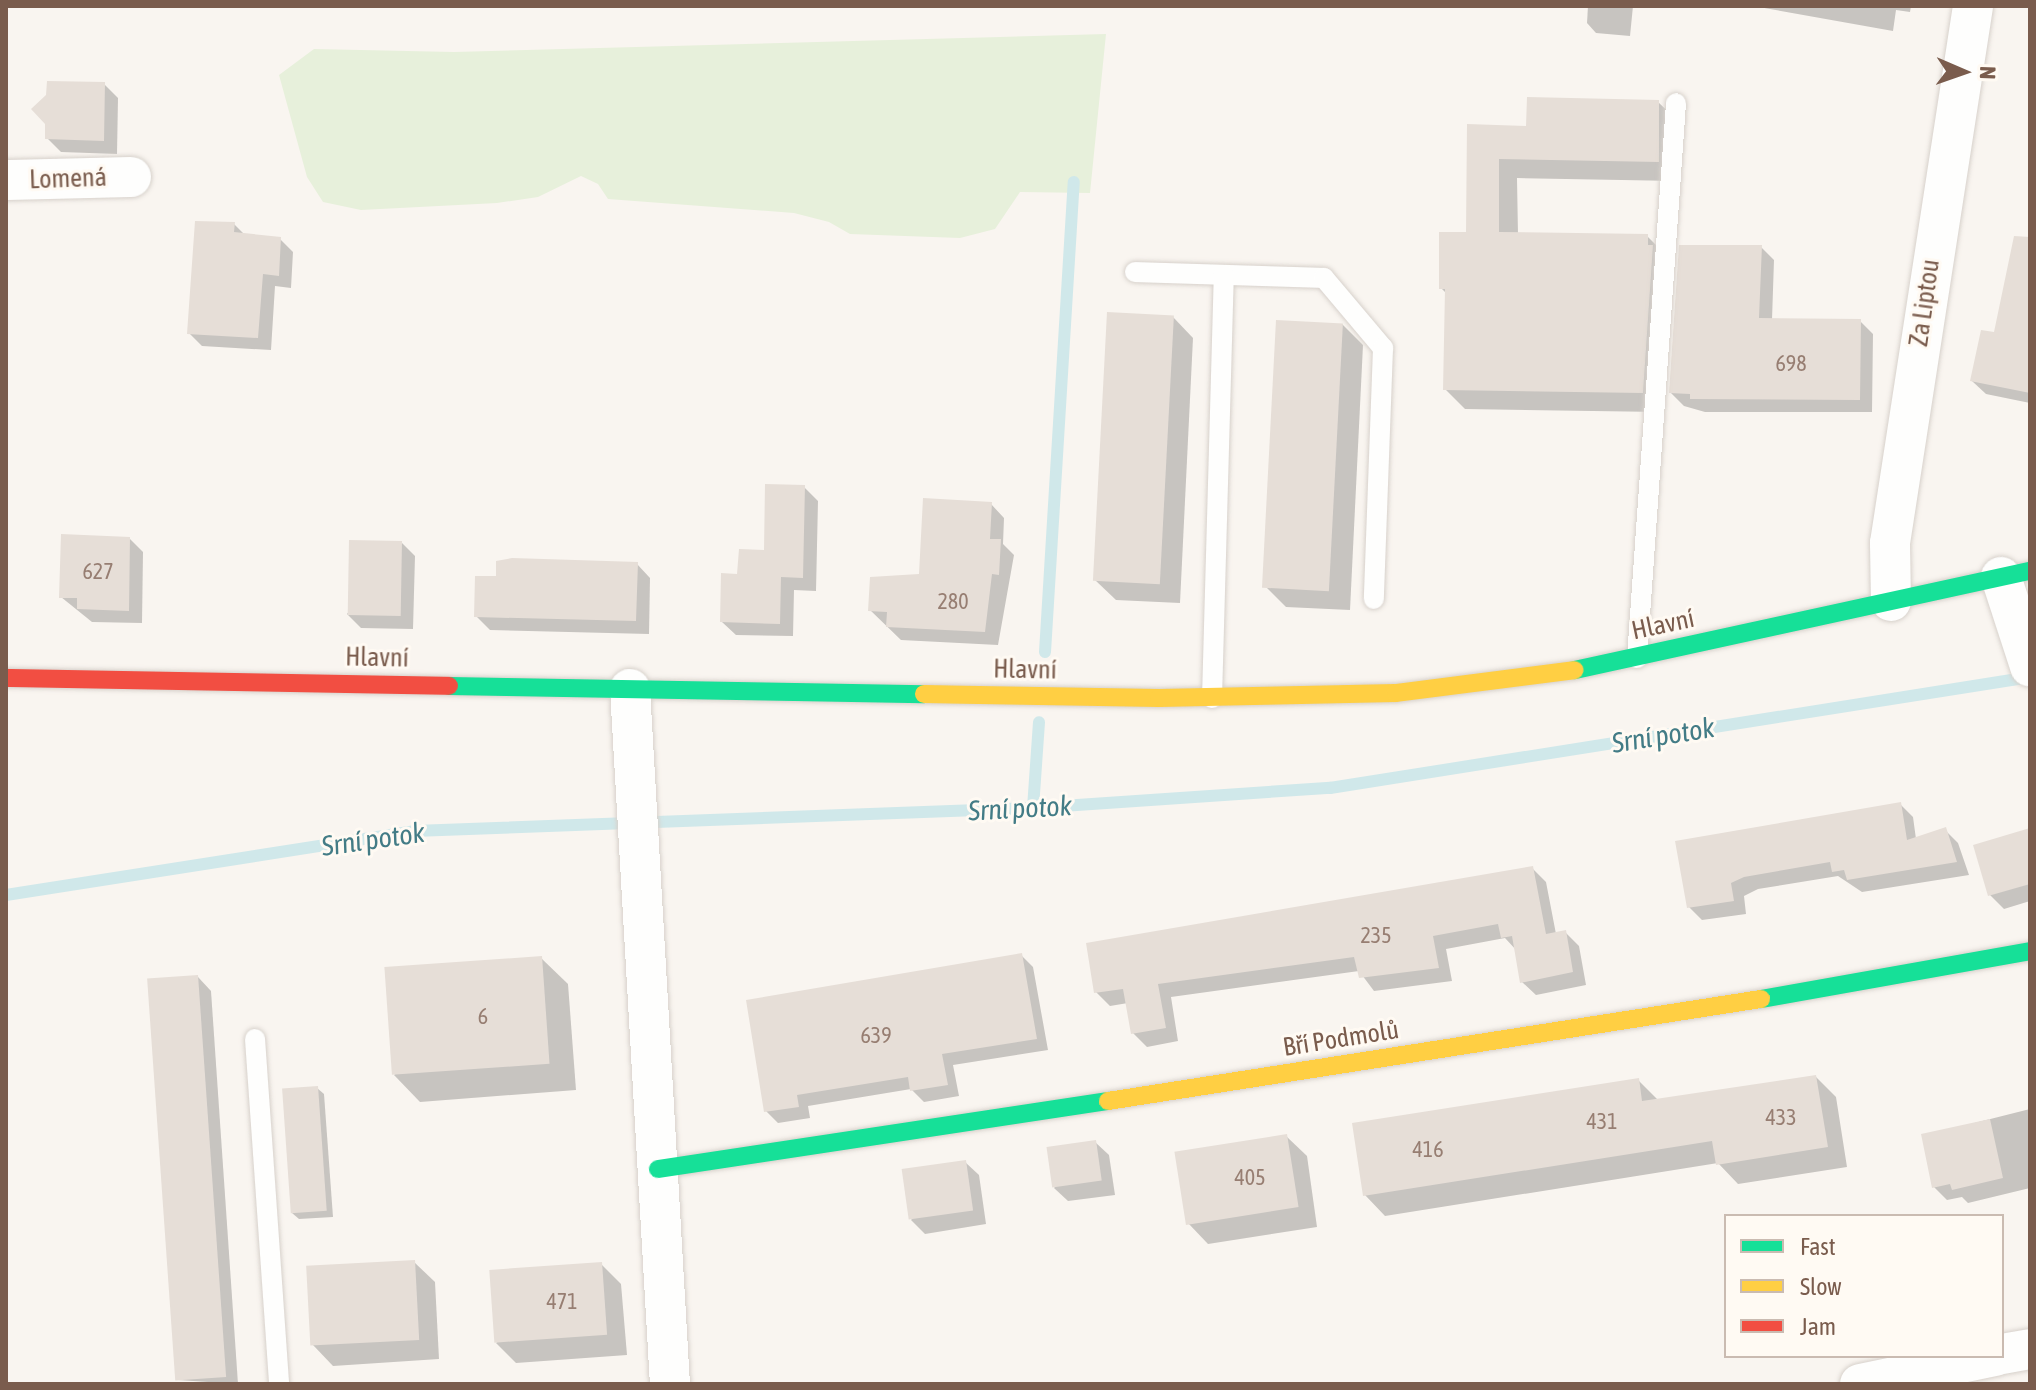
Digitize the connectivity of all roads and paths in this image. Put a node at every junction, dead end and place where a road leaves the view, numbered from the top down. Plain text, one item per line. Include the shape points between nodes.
1 (1973, 6) edge
2 (1676, 103) dead end
3 (131, 177) dead end
4 (6, 180) edge
5 (1135, 272) dead end
6 (1224, 275) junction
7 (2016, 574) edge
8 (1374, 599) dead end
9 (1891, 601) junction
10 (1637, 658) junction
11 (2029, 664) edge
12 (6, 678) edge
13 (630, 689) junction
14 (1212, 698) junction
15 (2030, 951) edge
16 (255, 1039) dead end
17 (658, 1169) junction
18 (2030, 1349) edge
19 (2004, 1354) edge
20 (1985, 1358) edge
21 (279, 1384) edge
22 (670, 1384) edge
23 (1860, 1384) edge

1 - 9 street, Za Liptou via 1890,543
2 - 10 lane
3 - 4 street, Lomená
5 - 6 lane
6 - 8 lane via 1324,278 1383,348
6 - 14 lane
7 - 9 street, Hlavní
7 - 11 street
9 - 10 street, Hlavní
10 - 14 street, Hlavní via 1453,688
12 - 13 street, Hlavní
13 - 14 street, Hlavní
13 - 17 street
15 - 17 street, Bří Podmolů via 1641,1020
16 - 21 lane
17 - 22 street
18 - 19 street
20 - 23 street

